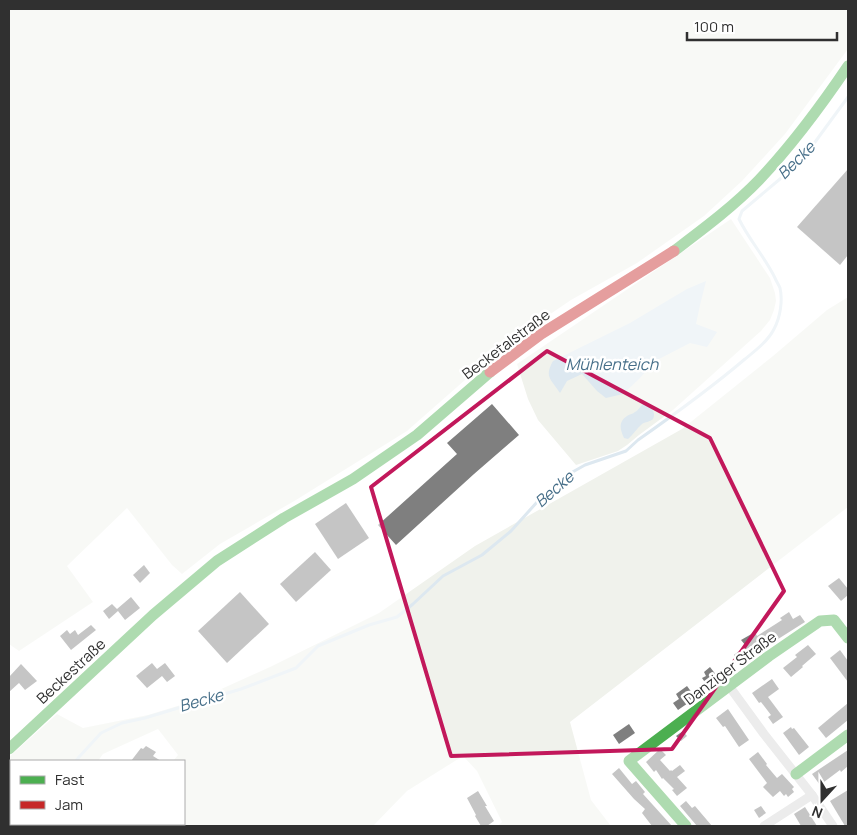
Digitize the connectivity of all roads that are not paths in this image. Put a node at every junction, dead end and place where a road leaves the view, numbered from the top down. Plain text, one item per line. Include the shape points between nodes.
1 (848, 66) edge
2 (153, 615) joint
3 (848, 638) edge
4 (729, 686) junction
5 (848, 735) edge
6 (9, 749) edge
7 (796, 774) junction
8 (812, 795) junction
9 (686, 826) edge
10 (764, 826) edge
11 (833, 826) edge

1 - 2 main road, Becketalstraße via 791,144 758,181 710,224 672,252 541,334 494,369 417,435 353,479 216,561
2 - 6 main road, Beckestraße
3 - 4 main road, Danziger Straße via 834,620 820,621
4 - 7 street
4 - 9 main road, Danziger Straße via 629,762
5 - 7 main road
7 - 8 street
8 - 10 street
8 - 11 street

